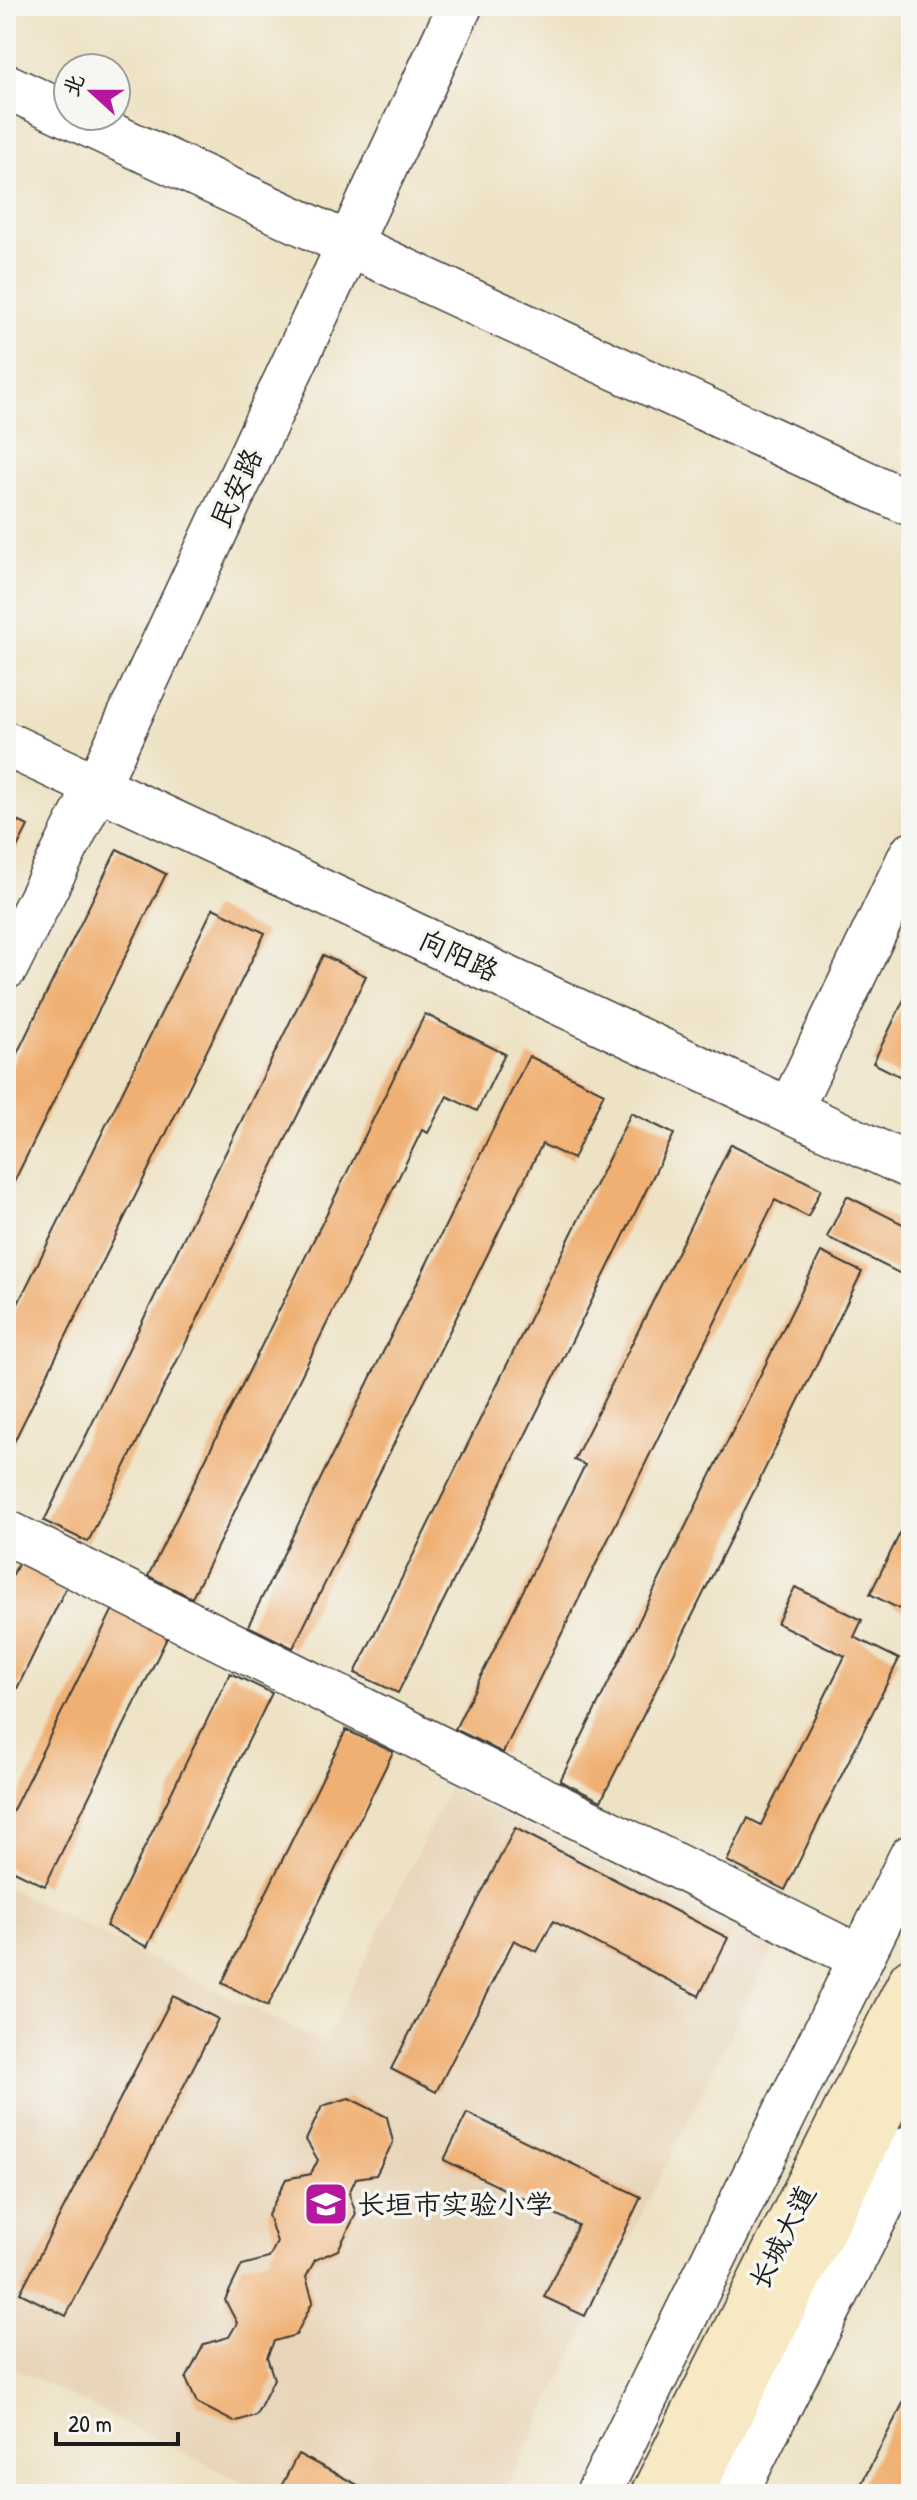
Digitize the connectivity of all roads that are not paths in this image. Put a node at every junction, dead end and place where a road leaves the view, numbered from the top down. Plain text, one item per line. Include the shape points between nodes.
1 (460, 6) edge
2 (6, 86) edge
3 (52, 108) edge
4 (104, 132) edge
5 (348, 245) junction
6 (911, 504) edge
7 (6, 744) edge
8 (97, 786) junction
9 (911, 855) edge
10 (6, 967) edge
11 (790, 1110) junction
12 (911, 1167) edge
13 (6, 1532) edge
14 (911, 1857) edge
15 (861, 1958) junction
16 (911, 1980) edge
17 (911, 2054) edge
18 (899, 2106) edge
19 (911, 2147) edge
20 (598, 2494) edge
21 (653, 2494) edge
22 (690, 2494) edge
23 (735, 2494) edge

1 - 5 street, 民安路
2 - 3 street
4 - 5 street
5 - 6 street
5 - 8 street, 民安路
7 - 8 street, 向阳路
8 - 10 street, 民安路
8 - 11 street, 向阳路
9 - 11 street
11 - 12 street, 向阳路
13 - 15 street
14 - 15 street
15 - 20 street
16 - 21 main road, 长城大道
17 - 18 main road, 长城大道
18 - 22 main road, 长城大道
19 - 23 street

